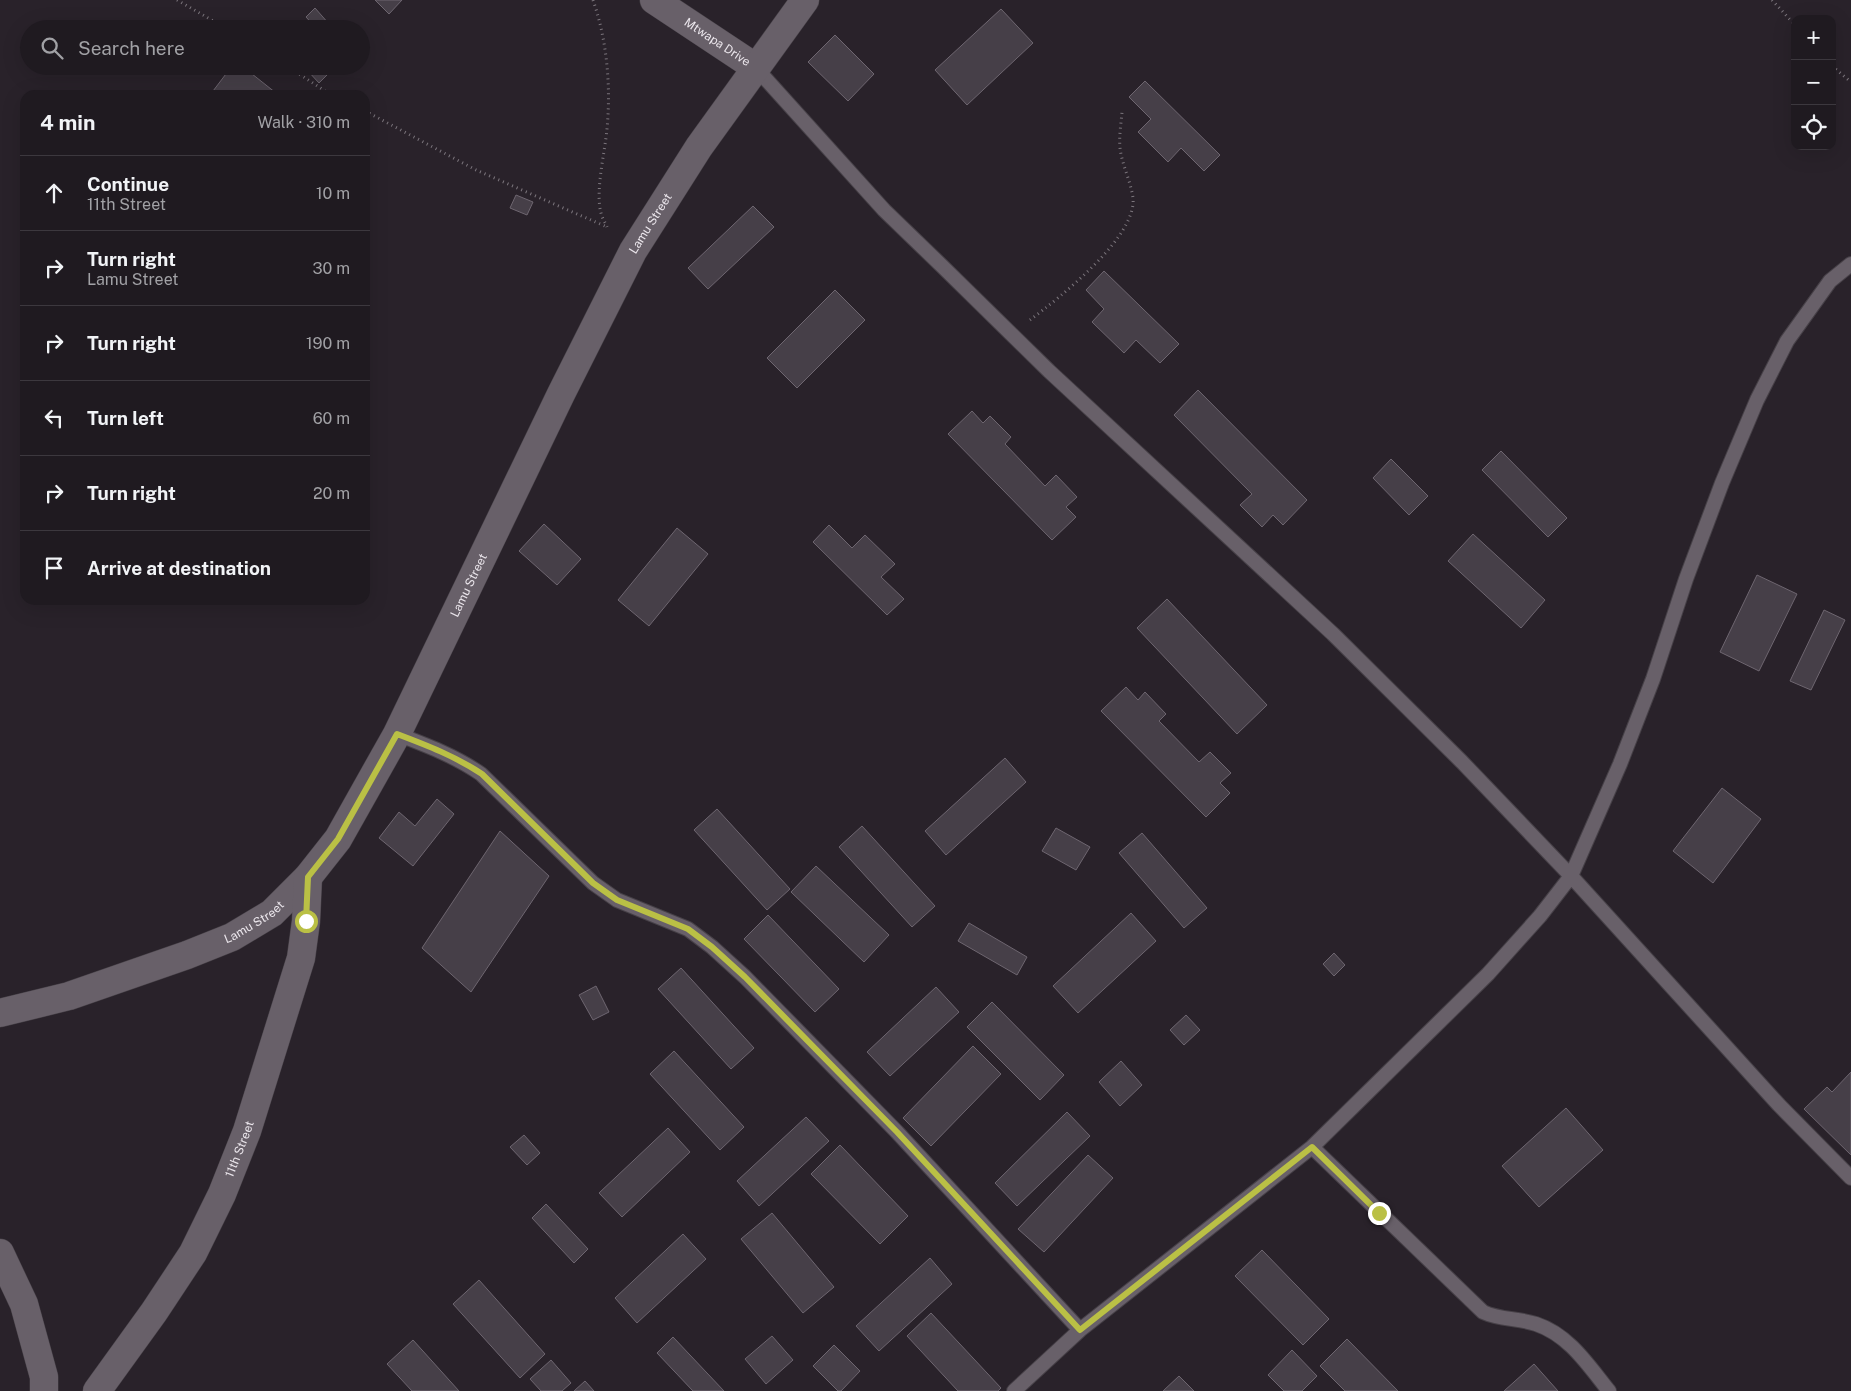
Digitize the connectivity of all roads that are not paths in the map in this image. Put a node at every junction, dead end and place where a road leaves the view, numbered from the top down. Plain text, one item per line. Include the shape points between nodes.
1 (654, 0) edge
2 (804, 0) edge
3 (755, 67) junction
4 (1851, 264) edge
5 (397, 734) junction
6 (1570, 876) junction
7 (308, 877) junction
8 (0, 1013) edge
9 (1312, 1147) junction
10 (1851, 1178) edge
11 (0, 1253) edge
12 (1080, 1330) junction
13 (44, 1391) edge
14 (97, 1391) edge
15 (1014, 1391) edge
16 (1609, 1391) edge

1 - 3 street, Mtwapa Drive
2 - 3 street, Lamu Street
3 - 5 street, Lamu Street via 699,147 634,251 557,402
3 - 6 lane via 884,210 1333,634 1462,762
4 - 6 lane via 1830,281 1787,341 1757,400 1722,483 1633,730
5 - 7 street, Lamu Street via 338,839
5 - 12 lane via 466,763 482,774 593,883 617,900 688,929 712,947 897,1132
6 - 9 lane via 1540,916 1488,974
6 - 10 lane via 1766,1091
7 - 8 street, Lamu Street via 272,913 232,937 69,996
7 - 14 street, 11th Street via 300,958 247,1131 222,1194 193,1253
9 - 12 lane
9 - 16 lane via 1483,1312 1495,1318 1535,1324 1553,1332 1573,1347
11 - 13 street via 24,1304 44,1377
12 - 15 lane

